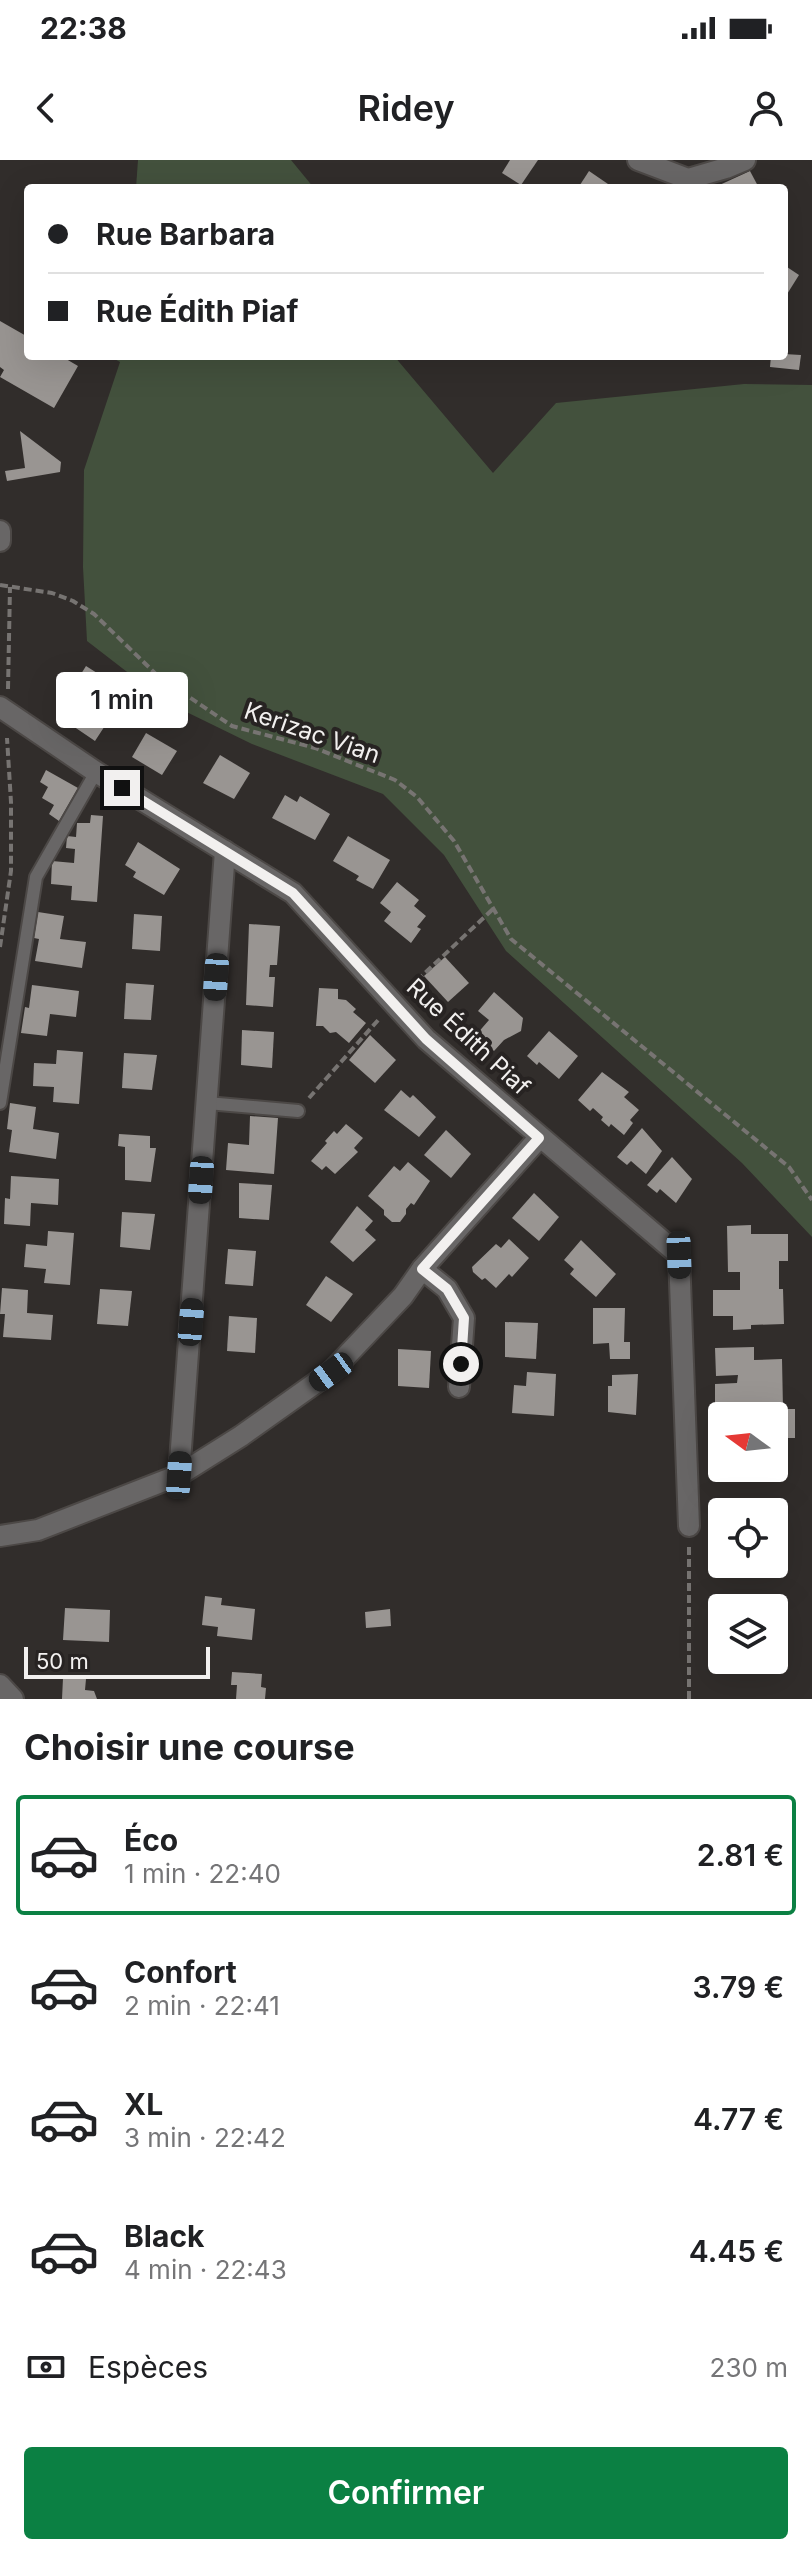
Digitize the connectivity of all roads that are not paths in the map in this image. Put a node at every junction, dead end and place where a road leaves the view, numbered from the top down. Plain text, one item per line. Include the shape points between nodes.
1 (638, 160) edge
2 (745, 160) edge
3 (0, 531) edge
4 (0, 541) edge
5 (4, 709) edge
6 (96, 772) junction
7 (225, 851) junction
8 (0, 1103) edge
9 (207, 1103) junction
10 (298, 1111) dead end
11 (539, 1138) junction
12 (422, 1269) junction
13 (459, 1387) dead end
14 (179, 1475) junction
15 (689, 1526) road end
16 (0, 1536) edge
17 (0, 1685) edge
18 (13, 1699) edge

1 - 2 street via 688,179
3 - 4 street
5 - 6 street, Rue Édith Piaf
6 - 7 street, Rue Édith Piaf
6 - 8 lane via 36,877
7 - 9 street
7 - 11 street, Rue Édith Piaf via 293,893 426,1039
9 - 10 lane
9 - 14 street
11 - 12 street
11 - 15 street, Rue Édith Piaf via 679,1255
12 - 13 street via 447,1289 464,1318
12 - 14 street via 331,1372
14 - 16 street via 38,1530
17 - 18 street

